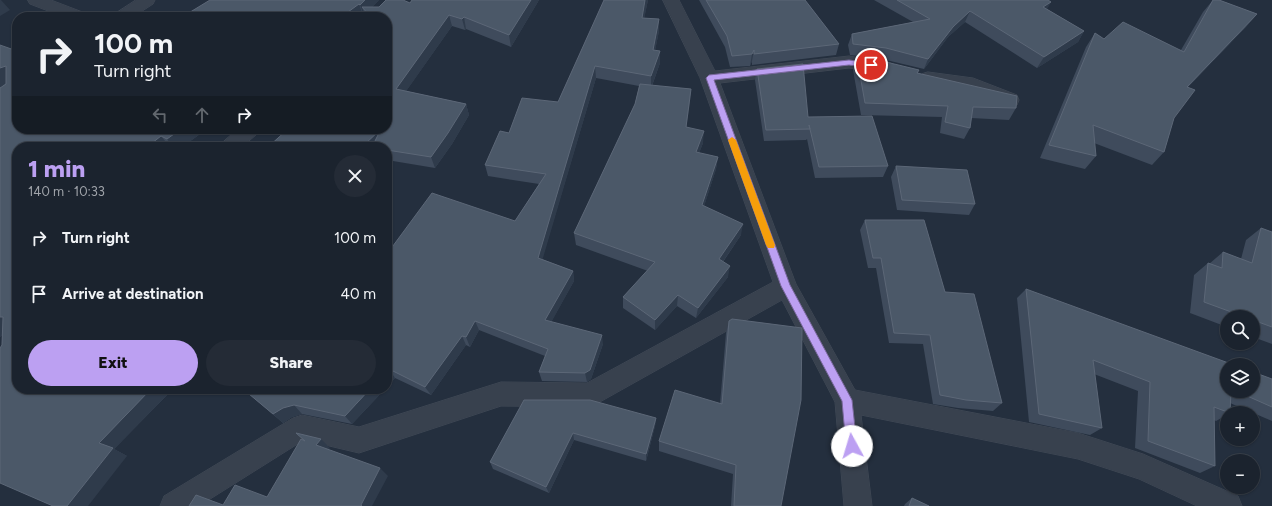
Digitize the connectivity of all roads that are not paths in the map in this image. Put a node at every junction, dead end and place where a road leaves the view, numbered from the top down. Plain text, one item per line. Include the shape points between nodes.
1 (36, 0) edge
2 (148, 0) edge
3 (670, 0) edge
4 (67, 12) edge
5 (130, 12) edge
6 (709, 78) junction
7 (1011, 100) edge
8 (244, 134) edge
9 (236, 142) edge
10 (786, 286) junction
11 (847, 400) junction
12 (174, 506) edge
13 (858, 506) edge
14 (1228, 506) edge

1 - 4 street
2 - 5 street
3 - 6 street
6 - 7 street via 849,62 882,66 935,80 972,84
6 - 10 street
8 - 9 street
10 - 11 street
10 - 12 street via 589,395 501,394 360,440 302,427
11 - 13 street
11 - 14 street via 1078,446 1143,467

